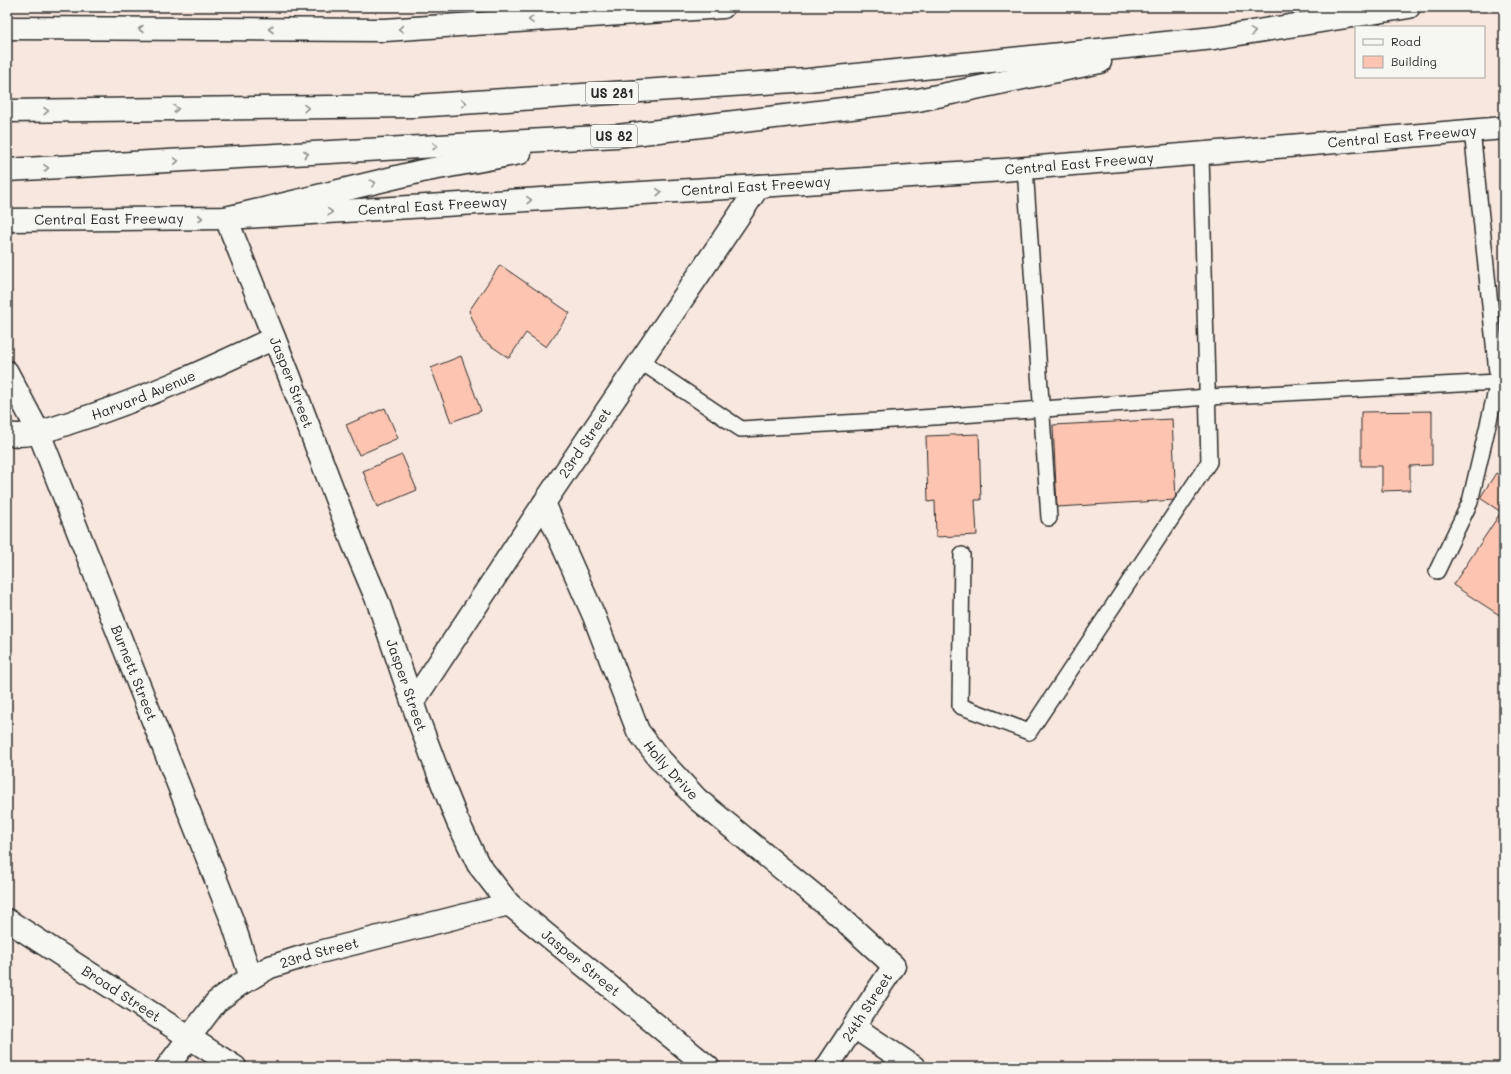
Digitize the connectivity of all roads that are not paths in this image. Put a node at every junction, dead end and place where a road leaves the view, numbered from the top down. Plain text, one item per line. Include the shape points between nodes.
1 (723, 7) edge
2 (1409, 7) edge
3 (7, 28) edge
4 (1214, 38) junction
5 (7, 111) edge
6 (1504, 128) edge
7 (1472, 130) junction
8 (616, 136) junction
9 (1201, 154) junction
10 (1025, 168) junction
11 (7, 170) edge
12 (759, 186) junction
13 (226, 218) junction
14 (7, 220) edge
15 (274, 338) junction
16 (640, 361) junction
17 (7, 372) edge
18 (1498, 382) junction
19 (1208, 397) junction
20 (1042, 410) junction
21 (39, 433) junction
22 (7, 434) edge
23 (544, 503) junction
24 (1049, 518) dead end
25 (962, 554) dead end
26 (1437, 571) dead end
27 (413, 702) junction
28 (509, 904) junction
29 (7, 920) edge
30 (894, 966) joint
31 (251, 978) junction
32 (854, 1027) junction
33 (189, 1037) junction
34 (167, 1067) edge
35 (235, 1067) edge
36 (708, 1067) edge
37 (828, 1067) edge
38 (914, 1067) edge

1 -> 3 main road via 385,30
4 -> 2 main road, US 82
5 -> 4 main road, US 281 via 415,106 808,80
4 - 8 main road, US 82 via 918,100
6 - 7 main road, Central East Freeway
7 - 9 main road, Central East Freeway
7 - 18 lane
11 -> 8 main road, US 82
13 -> 8 main road via 422,171
9 - 10 main road, Central East Freeway
9 - 19 lane
10 - 12 main road, Central East Freeway
10 - 20 lane
13 -> 12 main road, Central East Freeway
12 - 16 main road, 23rd Street
14 -> 13 main road, Central East Freeway
13 - 15 main road, Jasper Street
15 - 21 main road, Harvard Avenue via 186,380 107,411
15 - 27 main road, Jasper Street via 378,602
16 - 20 lane via 741,429
16 - 23 main road, 23rd Street
17 - 21 main road, Burnett Street
18 - 19 lane
18 - 26 lane via 1470,502
19 - 20 lane
19 - 25 lane via 1209,462 1029,732 960,706
20 - 24 lane
21 - 22 main road, Harvard Avenue
21 - 31 main road, Burnett Street via 232,920
23 - 27 main road, 23rd Street
23 - 30 main road, Holly Drive via 594,616 638,731 658,758 697,799 836,913
27 - 28 main road, Jasper Street via 439,776 468,843 478,864
28 - 31 main road, 23rd Street via 308,955 270,967
28 - 36 main road, Jasper Street
29 - 33 main road, Broad Street
30 - 32 main road, 24th Street
31 - 33 main road, 23rd Street via 216,1002
32 - 37 main road, 24th Street
32 - 38 main road
33 - 34 main road, 23rd Street
33 - 35 main road, Broad Street

